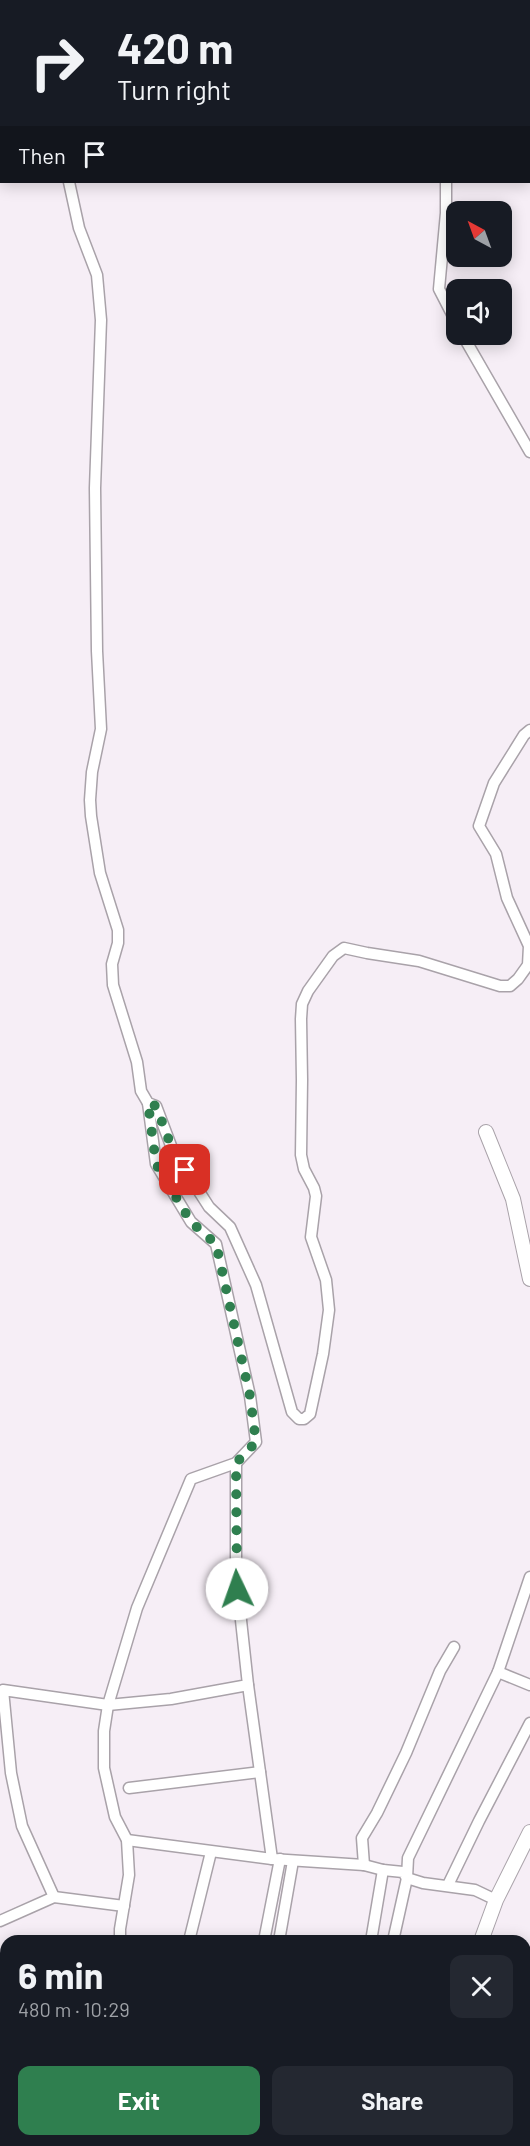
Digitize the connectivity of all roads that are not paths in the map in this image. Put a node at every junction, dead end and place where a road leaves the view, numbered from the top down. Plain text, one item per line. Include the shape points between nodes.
1 (69, 183) edge
2 (446, 183) edge
3 (446, 303) edge
4 (468, 345) edge
5 (530, 452) edge
6 (530, 730) edge
7 (148, 1103) junction
8 (486, 1132) dead end
9 (530, 1279) edge
10 (236, 1463) junction
11 (530, 1577) edge
12 (454, 1647) dead end
13 (498, 1672) junction
14 (248, 1685) junction
15 (530, 1686) edge
16 (108, 1705) junction
17 (530, 1722) edge
18 (260, 1772) junction
19 (129, 1788) dead end
20 (530, 1832) edge
21 (127, 1840) junction
22 (211, 1852) junction
23 (276, 1859) junction
24 (292, 1861) junction
25 (364, 1865) junction
26 (383, 1870) junction
27 (407, 1878) junction
28 (448, 1885) junction
29 (54, 1897) junction
30 (496, 1900) junction
31 (124, 1906) junction
32 (0, 1921) edge
33 (121, 1935) edge
34 (190, 1935) edge
35 (265, 1935) edge
36 (280, 1935) edge
37 (372, 1935) edge
38 (394, 1935) edge
39 (483, 1935) edge

1 - 7 street via 79,228 97,275 101,320 95,488 100,729 92,772 91,816 100,873 118,930 113,985 137,1062 141,1091
2 - 3 street via 439,289
4 - 5 street
6 - 7 street via 494,783 479,826 496,854 507,898 529,946 528,965 518,980 510,986 500,986 419,961 345,948 333,956 302,1004 301,1155 316,1196 311,1237 326,1280 329,1310 324,1354 310,1414 304,1419 292,1412 256,1285 235,1237 209,1207 173,1151 156,1106
7 - 10 street via 156,1164 191,1222 216,1244 250,1396 256,1442
8 - 9 street via 513,1199
10 - 14 street via 236,1575
10 - 16 street via 191,1479 137,1608
11 - 13 street
12 - 25 street via 362,1838
13 - 15 street
13 - 27 street via 408,1858
14 - 16 street
14 - 18 street
16 - 21 street via 104,1768 115,1817
16 - 29 street via 3,1690 11,1773 22,1826
17 - 28 street
18 - 19 street
18 - 23 street
20 - 30 street
21 - 22 street
21 - 31 street via 129,1875
22 - 23 street
22 - 34 street
23 - 24 street
23 - 35 street
24 - 25 street
24 - 36 street
25 - 26 street
26 - 27 street via 403,1872
26 - 37 street
27 - 28 street
27 - 38 street
28 - 30 street via 475,1890
29 - 31 street
29 - 32 street
30 - 39 street
31 - 33 street

